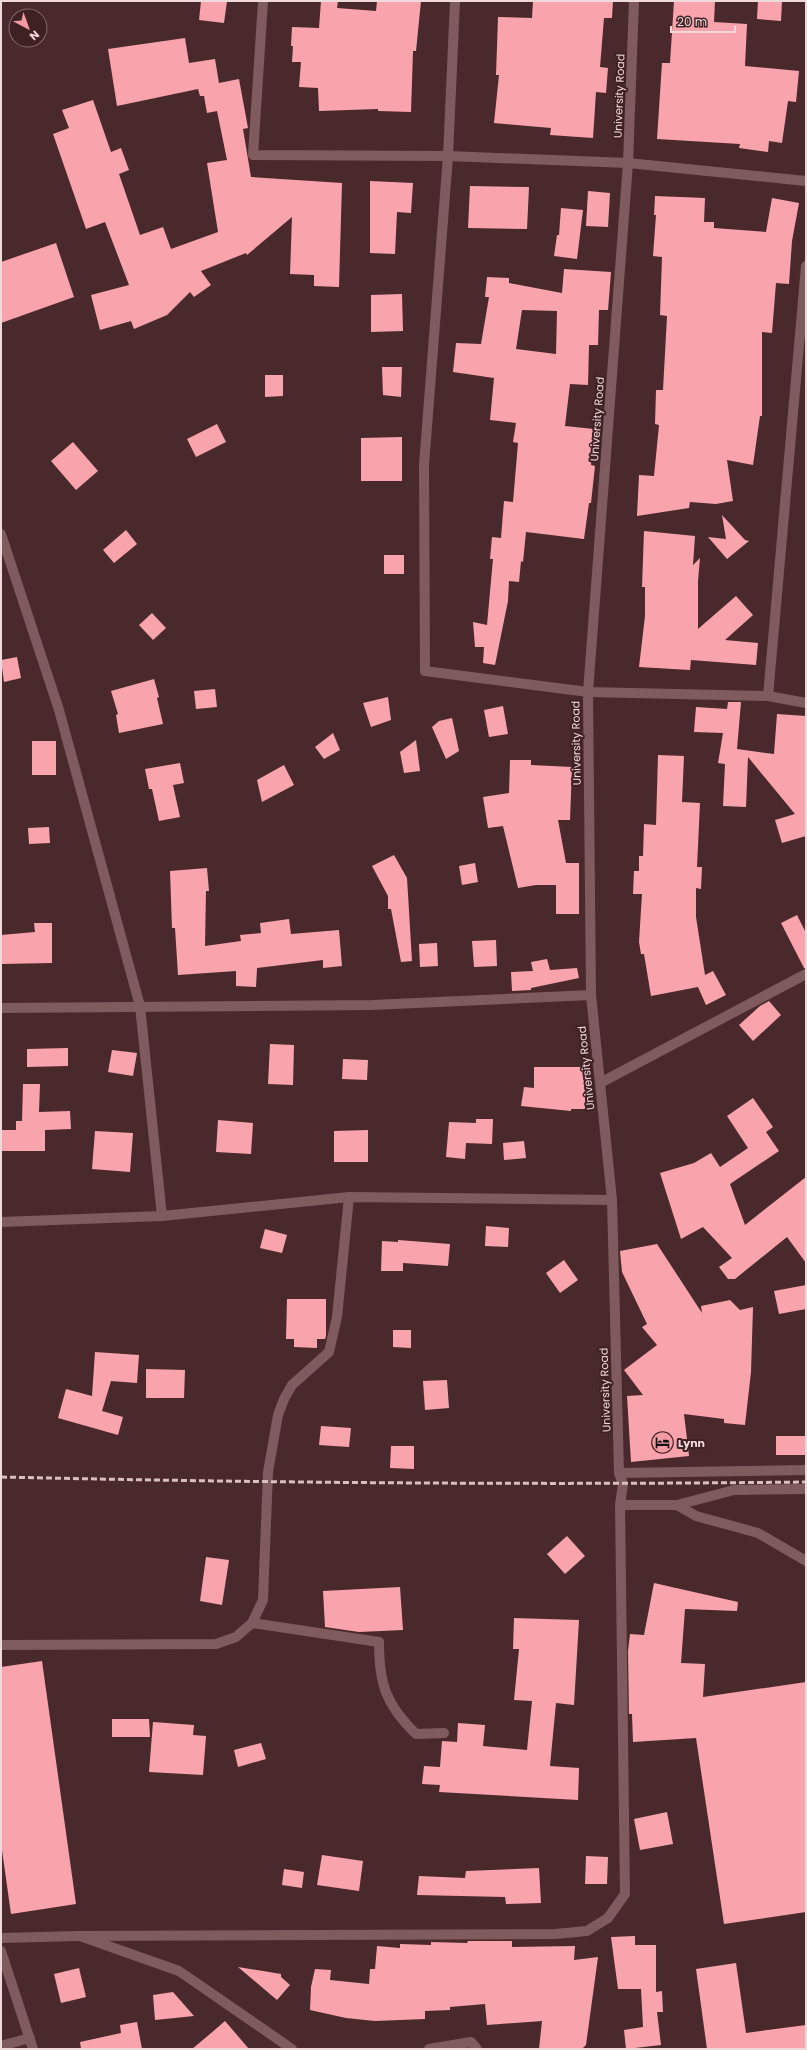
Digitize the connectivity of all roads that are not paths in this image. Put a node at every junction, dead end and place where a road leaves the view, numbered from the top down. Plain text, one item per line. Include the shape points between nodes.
1 (263, 1) edge
2 (455, 1) edge
3 (634, 1) edge
4 (448, 156) junction
5 (628, 163) junction
6 (806, 181) edge
7 (806, 266) edge
8 (1, 534) edge
9 (588, 692) junction
10 (768, 696) junction
11 (806, 703) edge
12 (806, 974) edge
13 (591, 995) junction
14 (140, 1006) junction
15 (1, 1008) edge
16 (600, 1083) junction
17 (349, 1198) junction
18 (612, 1200) junction
19 (162, 1216) junction
20 (1, 1222) edge
21 (806, 1470) edge
22 (619, 1473) junction
23 (806, 1489) edge
24 (620, 1505) junction
25 (677, 1505) junction
26 (806, 1561) edge
27 (252, 1623) junction
28 (1, 1645) edge
29 (444, 1732) dead end
30 (78, 1936) junction
31 (1, 1938) edge
32 (1, 1952) edge
33 (30, 2038) junction
34 (1, 2046) edge
35 (33, 2049) edge
36 (292, 2049) edge
37 (428, 2049) edge
38 (477, 2049) edge

1 - 4 street via 253,155
2 - 4 street
3 - 5 street, University Road
4 - 5 street
4 - 9 street via 424,465 425,671
5 - 6 street
5 - 9 street, University Road
7 - 10 street
8 - 14 street via 59,710
9 - 10 street
9 - 13 street, University Road
10 - 11 street
12 - 16 street
13 - 14 street via 372,1005
13 - 16 street, University Road
14 - 15 street
14 - 19 street
16 - 18 street, University Road
17 - 18 street
17 - 19 street
17 - 27 street via 337,1317 330,1352 292,1385 278,1415 268,1472 263,1600
18 - 22 street, University Road
19 - 20 street
21 - 22 street
22 - 24 street, University Road via 623,1484
23 - 25 street via 734,1490
24 - 25 street
24 - 30 street via 625,1894 608,1918 587,1931 555,1934
25 - 26 street via 696,1516 758,1534
27 - 28 street via 236,1637 216,1644
27 - 29 street via 379,1642 379,1670 388,1700 406,1725 416,1734
30 - 31 street
30 - 36 street via 179,1971
32 - 33 street
33 - 34 street
33 - 35 street
37 - 38 street via 470,2042

